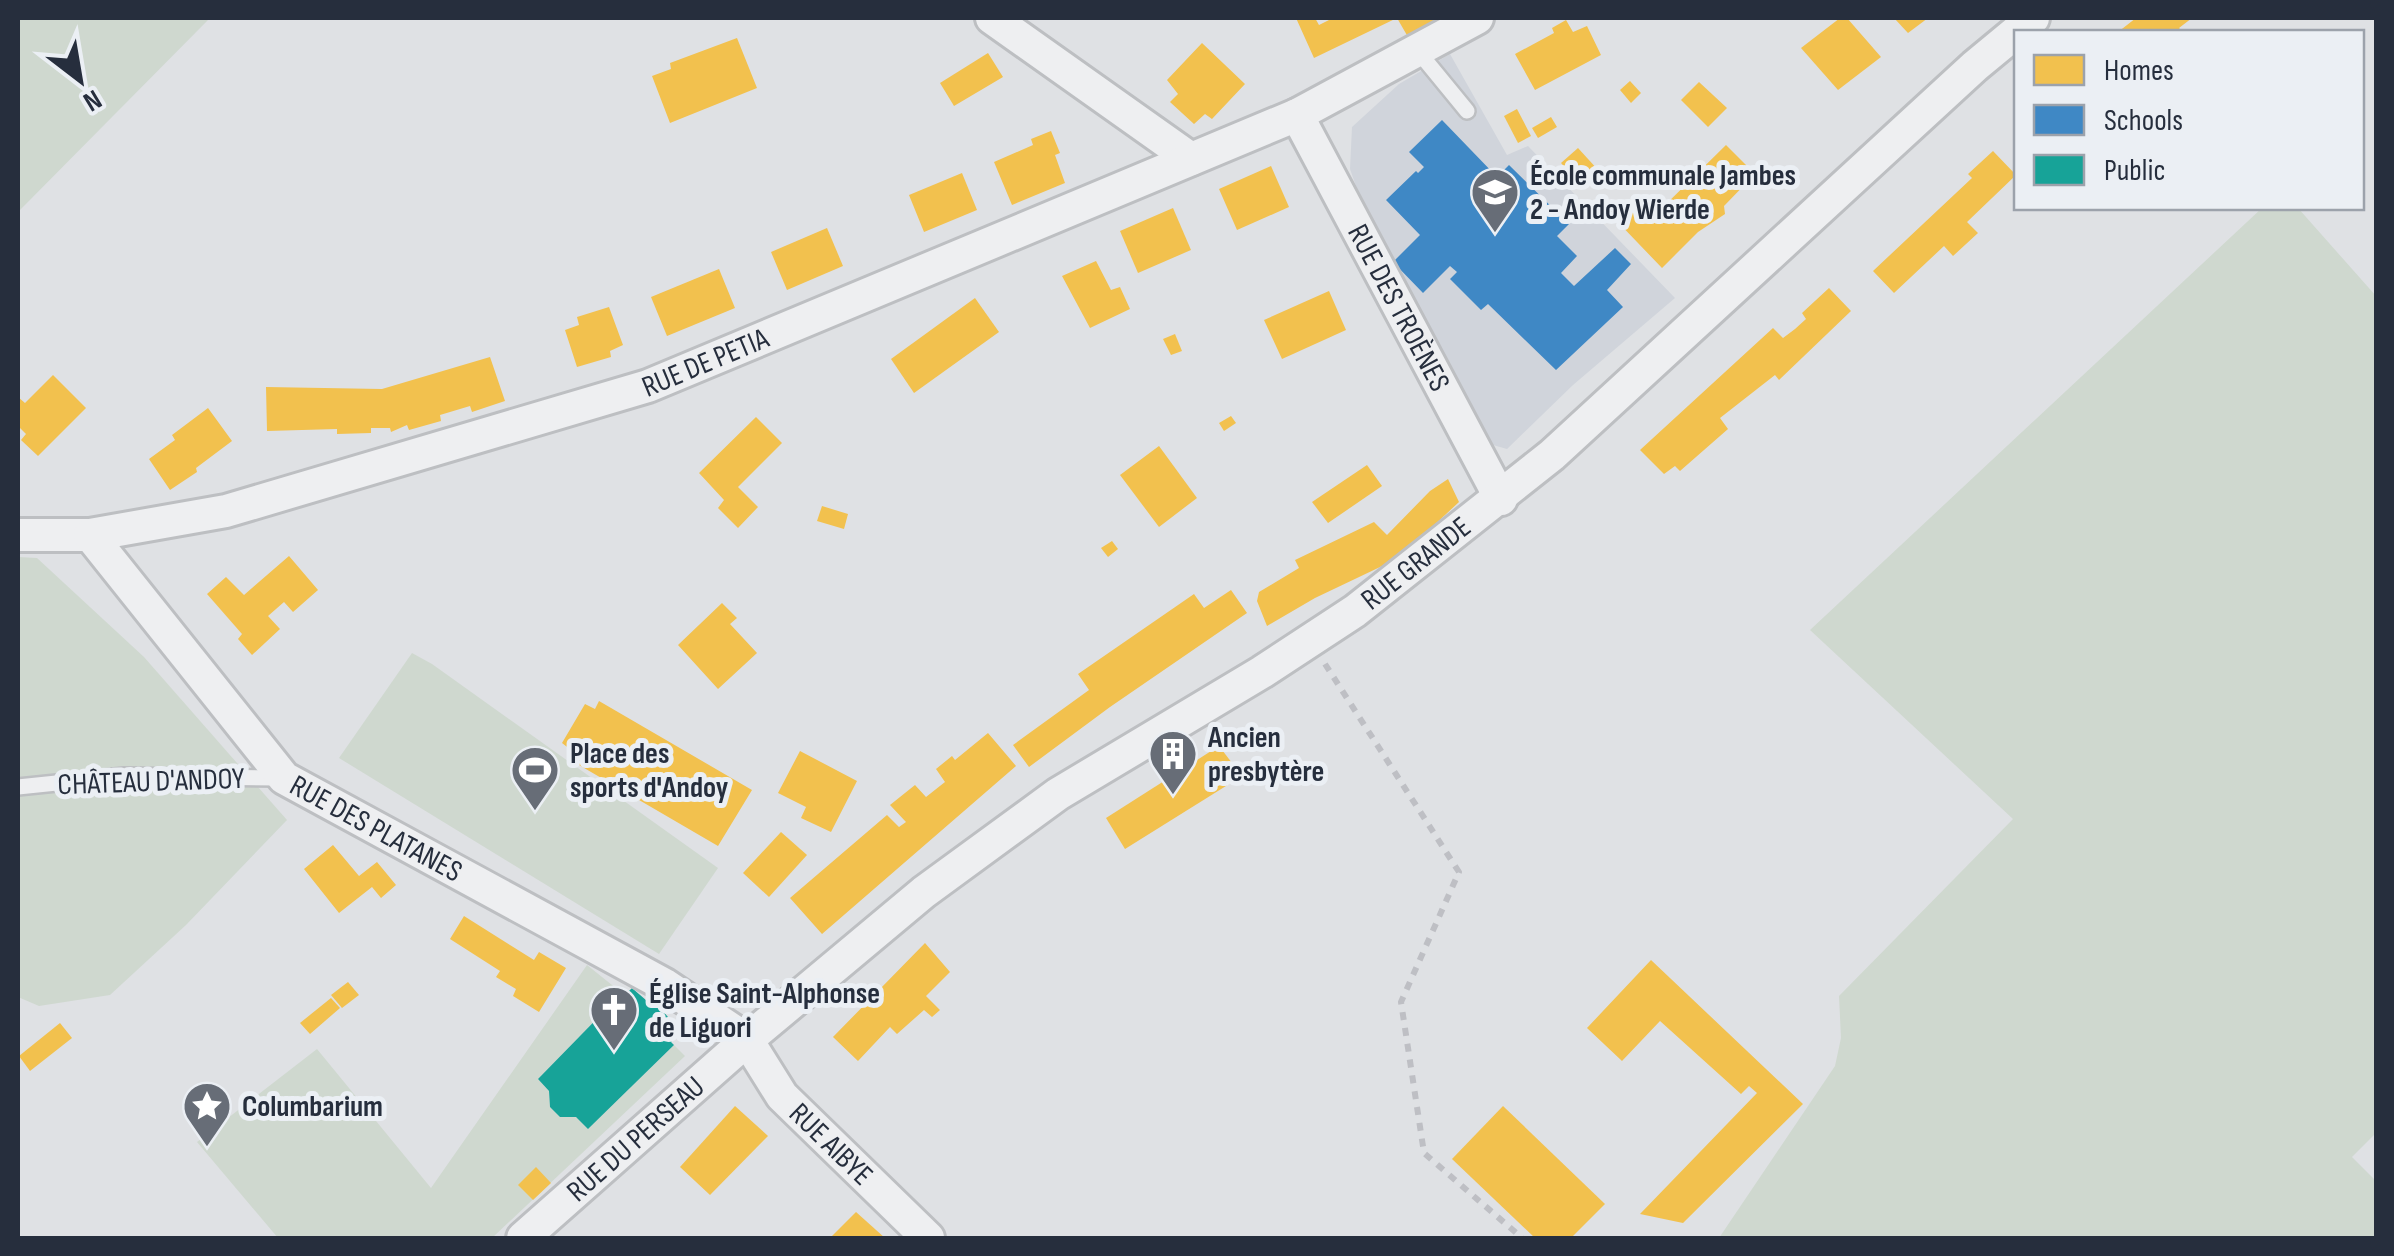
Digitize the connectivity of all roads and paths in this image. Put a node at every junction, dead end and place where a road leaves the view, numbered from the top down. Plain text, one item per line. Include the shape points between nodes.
1 (992, 18) edge
2 (1477, 18) edge
3 (2014, 34) edge
4 (1418, 50) junction
5 (1467, 111) dead end
6 (1297, 115) junction
7 (1190, 159) junction
8 (1501, 498) junction
9 (18, 535) edge
10 (90, 535) junction
11 (1310, 642) junction
12 (284, 778) junction
13 (18, 787) edge
14 (747, 1040) junction
15 (523, 1238) edge
16 (928, 1238) edge
17 (1522, 1238) edge

1 - 7 street
2 - 4 street, RUE DE PETIA
3 - 8 street, RUE GRANDE
4 - 5 lane
4 - 6 street, RUE DE PETIA
6 - 7 street, RUE DE PETIA
6 - 8 street, RUE DES TROÈNES
7 - 10 street, RUE DE PETIA via 648,386 226,511
8 - 11 street, RUE GRANDE
9 - 10 street
10 - 12 street, RUE DES PLATANES
11 - 14 street, RUE GRANDE via 1058,794 924,892
11 - 17 path via 1459,872 1400,1002 1424,1153
12 - 13 lane, CHÂTEAU D'ANDOY via 124,776
12 - 14 street, RUE DES PLATANES via 665,985
14 - 15 street, RUE DU PERSEAU
14 - 16 street, RUE AIBYE via 782,1096

